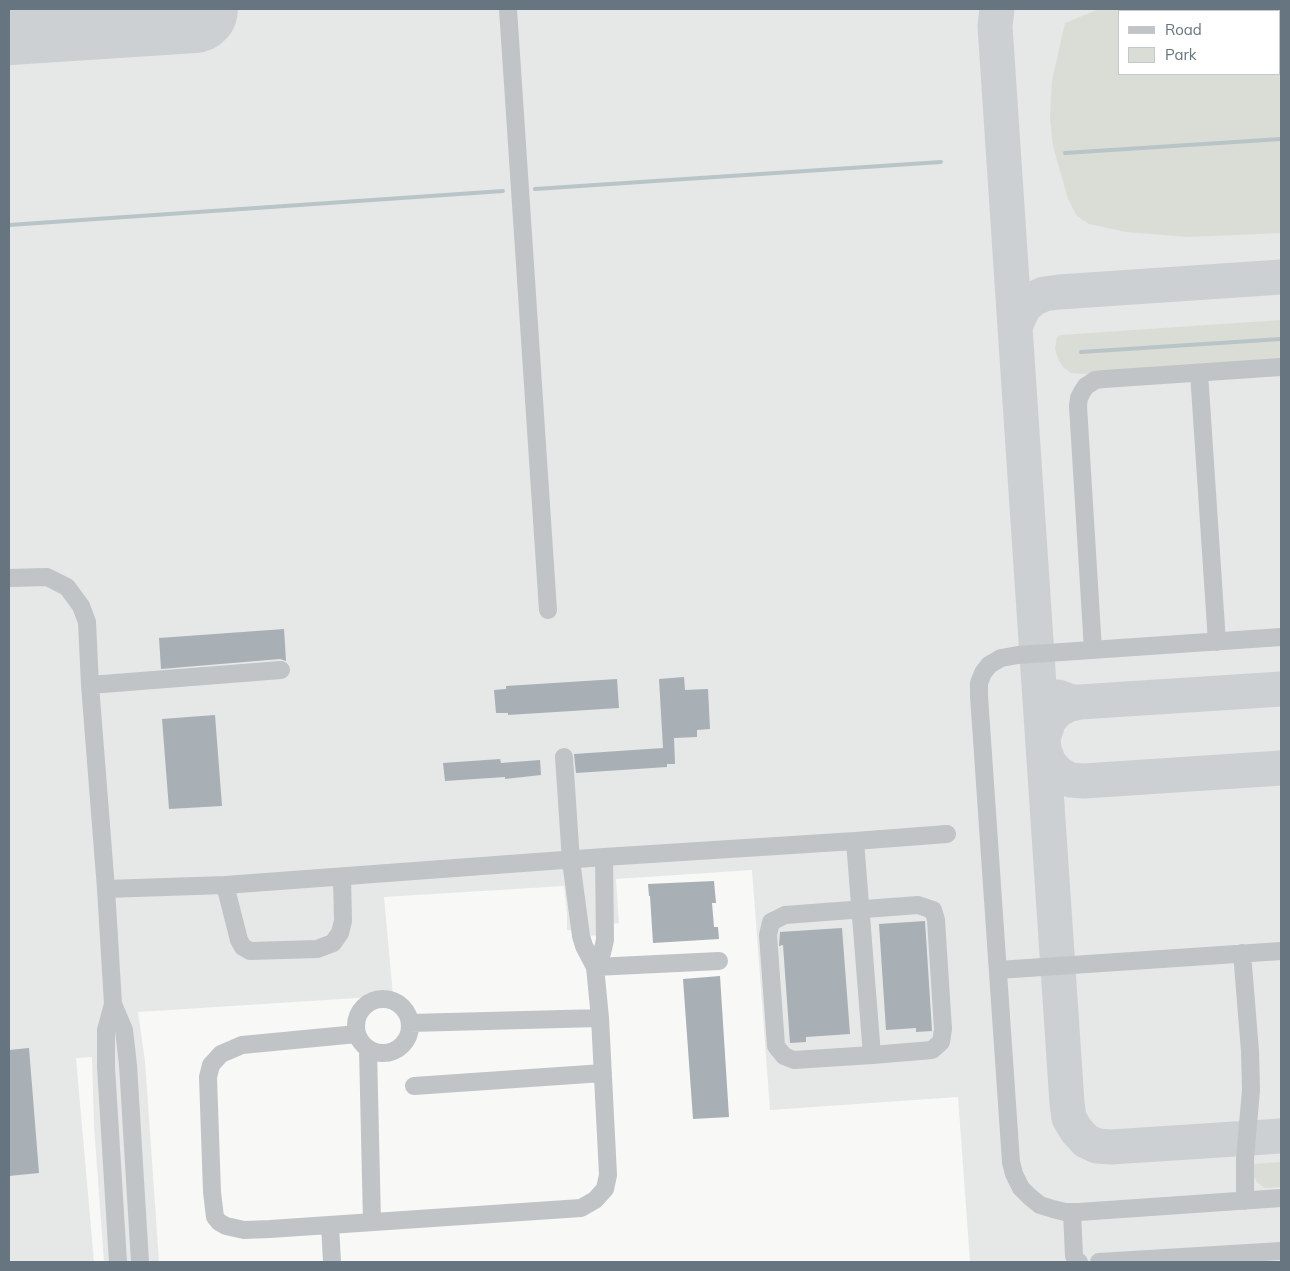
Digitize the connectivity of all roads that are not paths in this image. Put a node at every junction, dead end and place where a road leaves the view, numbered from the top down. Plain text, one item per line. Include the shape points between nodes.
1 (508, 9) edge
2 (1281, 367) edge
3 (1199, 373) junction
4 (9, 578) edge
5 (548, 610) dead end
6 (1281, 637) edge
7 (1217, 642) junction
8 (1094, 650) junction
9 (281, 670) dead end
10 (90, 684) junction
11 (564, 757) dead end
12 (947, 834) dead end
13 (855, 842) junction
14 (604, 857) junction
15 (571, 861) junction
16 (342, 877) junction
17 (225, 885) junction
18 (106, 889) junction
19 (860, 909) junction
20 (1281, 951) edge
21 (1242, 953) junction
22 (719, 961) dead end
23 (595, 967) junction
24 (998, 970) junction
25 (113, 1004) junction
26 (600, 1018) junction
27 (410, 1023) junction
28 (357, 1034) junction
29 (368, 1049) junction
30 (872, 1055) junction
31 (603, 1073) junction
32 (414, 1086) dead end
33 (1281, 1198) edge
34 (1245, 1201) junction
35 (1072, 1212) junction
36 (372, 1222) junction
37 (330, 1225) junction
38 (1281, 1250) edge
39 (118, 1262) edge
40 (140, 1262) edge
41 (332, 1262) edge
42 (1080, 1262) edge
43 (1099, 1262) edge

1 - 5 lane
2 - 3 lane
3 - 7 lane
3 - 8 lane via 1095,380 1086,386 1079,398
4 - 10 lane via 47,577 67,587 82,606 87,622
6 - 7 lane
7 - 8 lane
8 - 24 lane via 1018,654 1001,658 989,665 980,683
9 - 10 lane
10 - 18 lane
11 - 15 lane
12 - 13 lane
13 - 14 lane
13 - 19 lane
14 - 15 lane
14 - 23 lane via 605,940
15 - 16 lane
15 - 23 lane via 584,946
16 - 17 lane
16 - 17 lane via 343,921 340,933 333,943 317,949 250,951 242,947
17 - 18 lane
18 - 25 lane
19 - 30 lane
19 - 30 lane via 918,906 933,910 936,920 943,1029 941,1042 932,1050
19 - 30 lane via 785,915 771,922 768,935 776,1046 784,1056 794,1060
20 - 21 lane
21 - 24 lane
21 - 34 lane via 1251,1090
22 - 23 lane
23 - 26 lane
24 - 35 lane via 1014,1174 1021,1188 1040,1205
25 - 39 lane via 106,1030 106,1068
25 - 40 lane via 124,1030 128,1065
26 - 27 lane
26 - 31 lane
27 - 28 lane via 401,1006 382,999 364,1006 356,1024
27 - 29 lane via 405,1042 397,1049 388,1053
28 - 29 lane
28 - 37 lane via 242,1045 221,1054 211,1064 208,1077 212,1192 215,1217 219,1222 244,1230
29 - 36 lane
31 - 32 lane
31 - 36 lane via 608,1175 605,1189 594,1200 581,1208
33 - 34 lane
34 - 35 lane
35 - 42 lane via 1074,1256
36 - 37 lane
37 - 41 lane
38 - 43 lane

